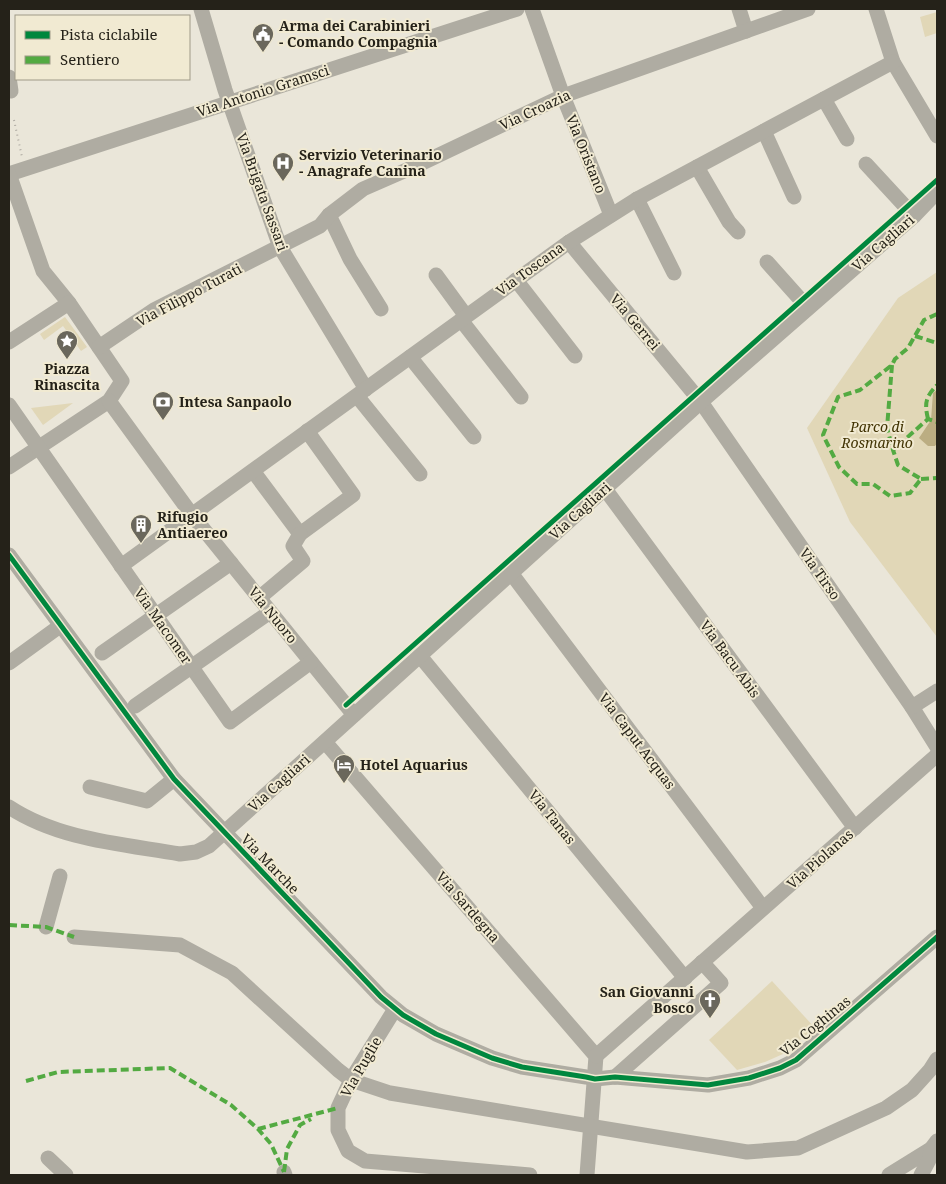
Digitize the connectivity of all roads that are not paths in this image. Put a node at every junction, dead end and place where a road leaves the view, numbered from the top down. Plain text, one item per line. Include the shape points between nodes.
1 (201, 9) edge
2 (517, 9) edge
3 (532, 9) edge
4 (739, 9) edge
5 (808, 9) edge
6 (876, 9) edge
7 (746, 31) junction
8 (893, 62) junction
9 (563, 96) junction
10 (824, 99) junction
11 (229, 102) junction
12 (764, 131) junction
13 (937, 136) edge
14 (847, 139) dead end
15 (866, 164) dead end
16 (697, 167) junction
17 (9, 174) edge
18 (937, 192) edge
19 (794, 197) dead end
20 (637, 199) junction
21 (329, 215) junction
22 (610, 215) junction
23 (914, 216) junction
24 (738, 232) dead end
25 (569, 242) junction
26 (280, 247) junction
27 (767, 262) dead end
28 (674, 274) dead end
29 (436, 275) dead end
30 (516, 280) junction
31 (69, 303) junction
32 (808, 308) junction
33 (381, 309) dead end
34 (463, 318) junction
35 (9, 342) edge
36 (99, 347) junction
37 (575, 356) dead end
38 (410, 357) junction
39 (361, 392) junction
40 (521, 397) dead end
41 (109, 401) junction
42 (701, 402) junction
43 (9, 405) edge
44 (307, 431) junction
45 (474, 437) dead end
46 (39, 447) junction
47 (9, 467) edge
48 (253, 471) junction
49 (420, 474) dead end
50 (605, 489) junction
51 (192, 515) junction
52 (300, 534) junction
53 (9, 555) edge
54 (231, 563) junction
55 (121, 566) junction
56 (511, 573) junction
57 (259, 598) junction
58 (270, 612) junction
59 (156, 616) junction
60 (60, 626) junction
61 (102, 653) dead end
62 (420, 656) junction
63 (311, 662) junction
64 (9, 663) edge
65 (192, 667) junction
66 (937, 691) edge
67 (135, 706) dead end
68 (912, 707) junction
69 (354, 715) junction
70 (325, 742) junction
71 (937, 747) edge
72 (937, 755) edge
73 (174, 779) junction
74 (90, 787) dead end
75 (9, 806) edge
76 (854, 828) junction
77 (224, 832) junction
78 (60, 876) dead end
79 (763, 908) junction
80 (46, 927) dead end
81 (74, 937) dead end
82 (937, 937) edge
83 (702, 962) junction
84 (684, 978) junction
85 (396, 1009) junction
86 (596, 1056) junction
87 (937, 1059) edge
88 (615, 1077) junction
89 (595, 1079) junction
90 (351, 1080) junction
91 (590, 1127) junction
92 (934, 1145) edge
93 (48, 1158) dead end
94 (66, 1175) edge
95 (530, 1175) edge
96 (587, 1175) edge
97 (890, 1175) edge
98 (921, 1175) edge

1 - 11 street, Via Brigata Sassari
2 - 11 street, Via Antonio Gramsci
3 - 9 street, Via Oristano
4 - 7 street
5 - 7 street, Via Croazia
6 - 8 street
7 - 9 street, Via Croazia
8 - 10 street, Via Toscana
8 - 13 street
9 - 21 street, Via Croazia via 363,189
9 - 22 street, Via Oristano
10 - 12 street, Via Toscana
10 - 14 street
11 - 17 street, Via Antonio Gramsci
11 - 26 street, Via Brigata Sassari
12 - 16 street, Via Toscana
12 - 19 street
15 - 23 street
16 - 20 street, Via Toscana
16 - 24 street
17 - 31 street via 43,271
18 - 23 street, Via Cagliari
20 - 22 street, Via Toscana
20 - 28 street
21 - 26 street, Via Croazia via 320,226
21 - 33 street via 350,259
22 - 25 street, Via Toscana
23 - 32 street, Via Cagliari
25 - 30 street, Via Toscana
25 - 42 street, Via Gerrei
26 - 36 street, Via Filippo Turati via 154,310
26 - 39 street, Via Brigata Sassari
27 - 32 street
29 - 34 street
30 - 34 street, Via Toscana
30 - 37 street
31 - 35 street
31 - 36 street
32 - 42 street, Via Cagliari
34 - 38 street, Via Toscana
34 - 40 street
36 - 41 street via 122,381
38 - 39 street, Via Toscana
38 - 45 street
39 - 44 street, Via Toscana
39 - 49 street, Via Brigata Sassari
41 - 46 street
41 - 51 street, Via Nuoro
42 - 50 street, Via Cagliari
42 - 68 street, Via Tirso
43 - 46 street
44 - 48 street, Via Toscana
44 - 52 street via 353,495
46 - 47 street
46 - 55 street, Via Macomer
48 - 51 street, Via Toscana
48 - 52 street
50 - 56 street, Via Cagliari
50 - 76 street, Via Bacu Abis
51 - 54 street, Via Nuoro
51 - 55 street
52 - 57 street via 293,546 303,561
53 - 60 street, Via Marche
54 - 57 street, Via Nuoro
54 - 59 street
55 - 59 street, Via Macomer
56 - 62 street, Via Cagliari
56 - 79 street, Via Caput Acquas
57 - 58 street, Via Nuoro
58 - 63 street, Via Nuoro
58 - 65 street
59 - 61 street
59 - 65 street, Via Macomer
60 - 64 street
60 - 73 street, Via Marche
62 - 69 street, Via Cagliari
62 - 84 street, Via Tanas
63 - 65 street, Via Macomer via 230,722
63 - 69 street, Via Nuoro
65 - 67 street
66 - 68 street
68 - 71 street, Via Tirso
69 - 70 street, Via Cagliari
70 - 77 street, Via Cagliari
70 - 86 street, Via Sardegna
72 - 76 street, Via Piolanas
73 - 74 street via 147,801
73 - 77 street, Via Marche
75 - 77 street, Via Cagliari via 44,825 75,835 180,854 209,846
76 - 79 street, Via Piolanas
77 - 85 street, Via Marche
78 - 80 street
79 - 83 street, Via Piolanas
81 - 90 street via 180,945 232,972
82 - 88 street, Via Coghinas via 796,1060 780,1068 749,1078 708,1085
83 - 84 street, Via Piolanas
83 - 88 street via 721,983
84 - 86 street, Via Piolanas
85 - 89 street, Via Marche via 436,1034 492,1058 522,1067
85 - 90 street, Via Puglie
86 - 89 street
87 - 91 street via 912,1090 886,1108 798,1148 747,1152
88 - 89 street, Via Coghinas
89 - 91 street
90 - 91 street via 390,1093
90 - 95 street, Via Puglie via 338,1108 338,1130 348,1152 364,1161
91 - 96 street
92 - 97 street
92 - 98 street
93 - 94 street

